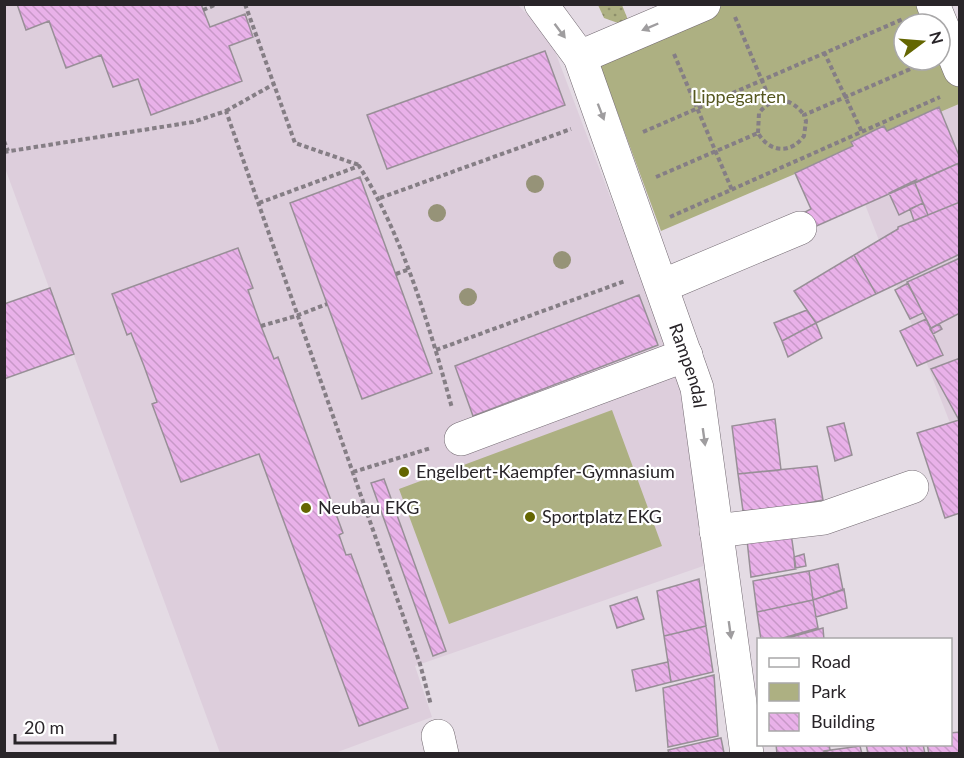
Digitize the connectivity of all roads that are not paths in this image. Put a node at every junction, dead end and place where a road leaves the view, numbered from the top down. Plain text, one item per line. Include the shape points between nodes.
1 (541, 4) edge
2 (704, 4) edge
3 (934, 5) edge
4 (580, 57) junction
5 (954, 81) edge
6 (800, 228) dead end
7 (659, 278) junction
8 (686, 355) junction
9 (461, 439) road end
10 (912, 487) dead end
11 (716, 531) junction
12 (747, 753) edge

1 -> 4 street, Rampendal
2 -> 4 street
3 - 5 street
4 -> 7 street, Rampendal
6 - 7 street
7 - 8 street, Rampendal
8 - 9 street
8 -> 11 street, Rampendal via 697,388
10 - 11 street via 824,518
11 -> 12 street, Rampendal

